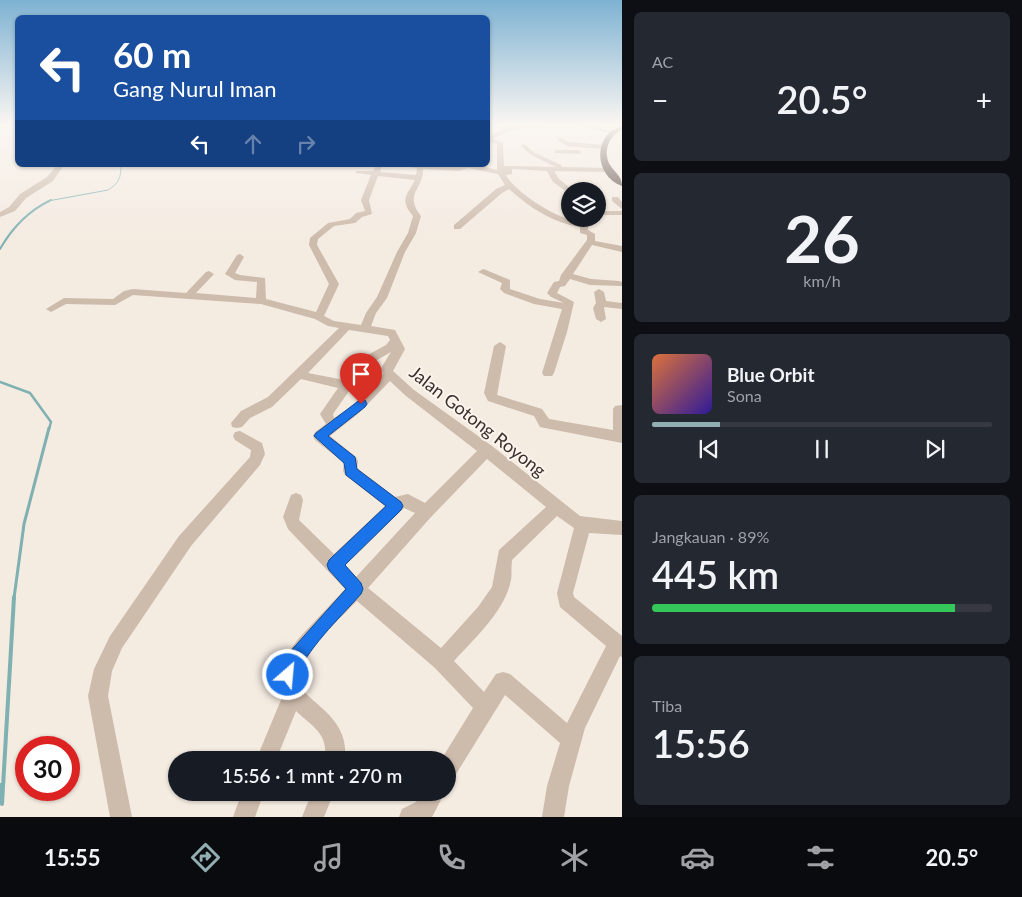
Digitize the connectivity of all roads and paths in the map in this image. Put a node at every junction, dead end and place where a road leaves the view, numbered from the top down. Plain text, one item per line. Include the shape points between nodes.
1 (500, 162) edge
2 (550, 162) edge
3 (606, 162) edge
4 (59, 167) edge
5 (420, 167) edge
6 (433, 167) edge
7 (463, 167) edge
8 (470, 167) edge
9 (378, 169) edge
10 (549, 169) junction
11 (571, 170) junction
12 (608, 170) junction
13 (358, 172) dead end
14 (501, 173) junction
15 (421, 178) junction
16 (622, 183) edge
17 (561, 184) edge
18 (510, 186) junction
19 (615, 199) dead end
20 (622, 207) edge
21 (606, 212) edge
22 (622, 213) edge
23 (0, 215) edge
24 (561, 216) edge
25 (457, 227) dead end
26 (585, 227) edge
27 (588, 242) junction
28 (622, 249) edge
29 (240, 257) dead end
30 (483, 272) dead end
31 (209, 274) dead end
32 (566, 275) junction
33 (619, 284) dead end
34 (188, 296) junction
35 (261, 301) junction
36 (622, 306) edge
37 (568, 307) junction
38 (51, 309) dead end
39 (319, 316) junction
40 (601, 319) dead end
41 (347, 326) junction
42 (365, 329) junction
43 (396, 342) junction
44 (500, 346) dead end
45 (299, 373) junction
46 (548, 373) dead end
47 (389, 375) junction
48 (348, 385) junction
49 (619, 409) dead end
50 (329, 420) dead end
51 (621, 437) edge
52 (487, 450) junction
53 (296, 500) dead end
54 (396, 506) junction
55 (556, 507) junction
56 (426, 512) junction
57 (583, 525) junction
58 (622, 528) edge
59 (334, 565) junction
60 (356, 589) junction
61 (619, 645) edge
62 (442, 661) junction
63 (293, 694) junction
64 (485, 707) junction
65 (571, 739) junction
66 (270, 751) edge
67 (337, 751) edge
68 (456, 755) edge
69 (250, 801) edge
70 (319, 801) edge
71 (429, 801) edge
72 (121, 817) edge
73 (244, 817) edge
74 (313, 817) edge
75 (410, 817) edge
76 (553, 817) edge

1 - 14 street
2 - 11 street
3 - 12 highway
4 - 23 street via 50,179
5 - 15 street
6 - 7 street
8 - 14 street
9 - 13 street
9 - 15 street
9 - 39 street via 365,200 369,212 352,221 330,224 314,238 313,245 334,284
10 - 11 street
10 - 14 street via 507,167 510,173
10 - 17 street
11 - 12 street
12 - 16 highway
14 - 18 street
15 - 42 street via 409,196 410,208 417,216 416,225
18 - 24 street via 548,213
18 - 25 street via 499,191
19 - 20 street
21 - 22 street
26 - 27 street via 583,230 591,234
27 - 28 street
27 - 32 street
29 - 35 street via 230,274 262,280
30 - 37 street via 507,282 507,291 538,302
31 - 34 street
32 - 33 street via 590,282
32 - 37 street via 552,294 568,301
34 - 35 street
34 - 38 street via 131,292 115,302 64,301
35 - 39 street
36 - 40 street via 600,297
37 - 46 street
39 - 41 street via 326,322
41 - 42 street
41 - 45 street
42 - 43 street via 391,333
43 - 47 street, Jalan Gotong Royong via 399,349 387,368
43 - 48 street via 366,361
44 - 51 street via 490,393 492,398 538,412 545,423
45 - 48 street
45 - 72 street via 268,403 248,412 239,430 258,447 255,461 185,541 116,642 103,669 98,696
47 - 52 street, Jalan Gotong Royong
47 - 54 street via 355,410 320,436 351,461 350,471
48 - 50 street via 326,414
49 - 51 street
52 - 55 street, Jalan Gotong Royong
52 - 56 street
53 - 59 street via 291,517 293,524
54 - 56 street via 404,500
54 - 59 street
55 - 57 street, Jalan Gotong Royong
55 - 62 street via 504,556 503,581 495,598
56 - 60 street
57 - 58 street, Jalan Gotong Royong
57 - 61 street via 565,597 568,604
59 - 60 street
60 - 62 street
60 - 63 street via 294,660 288,675
61 - 65 street
62 - 64 street
63 - 66 street
63 - 67 street via 336,737
64 - 65 street via 503,681
64 - 68 street
65 - 76 street
69 - 73 street
70 - 74 street
71 - 75 street via 424,810

